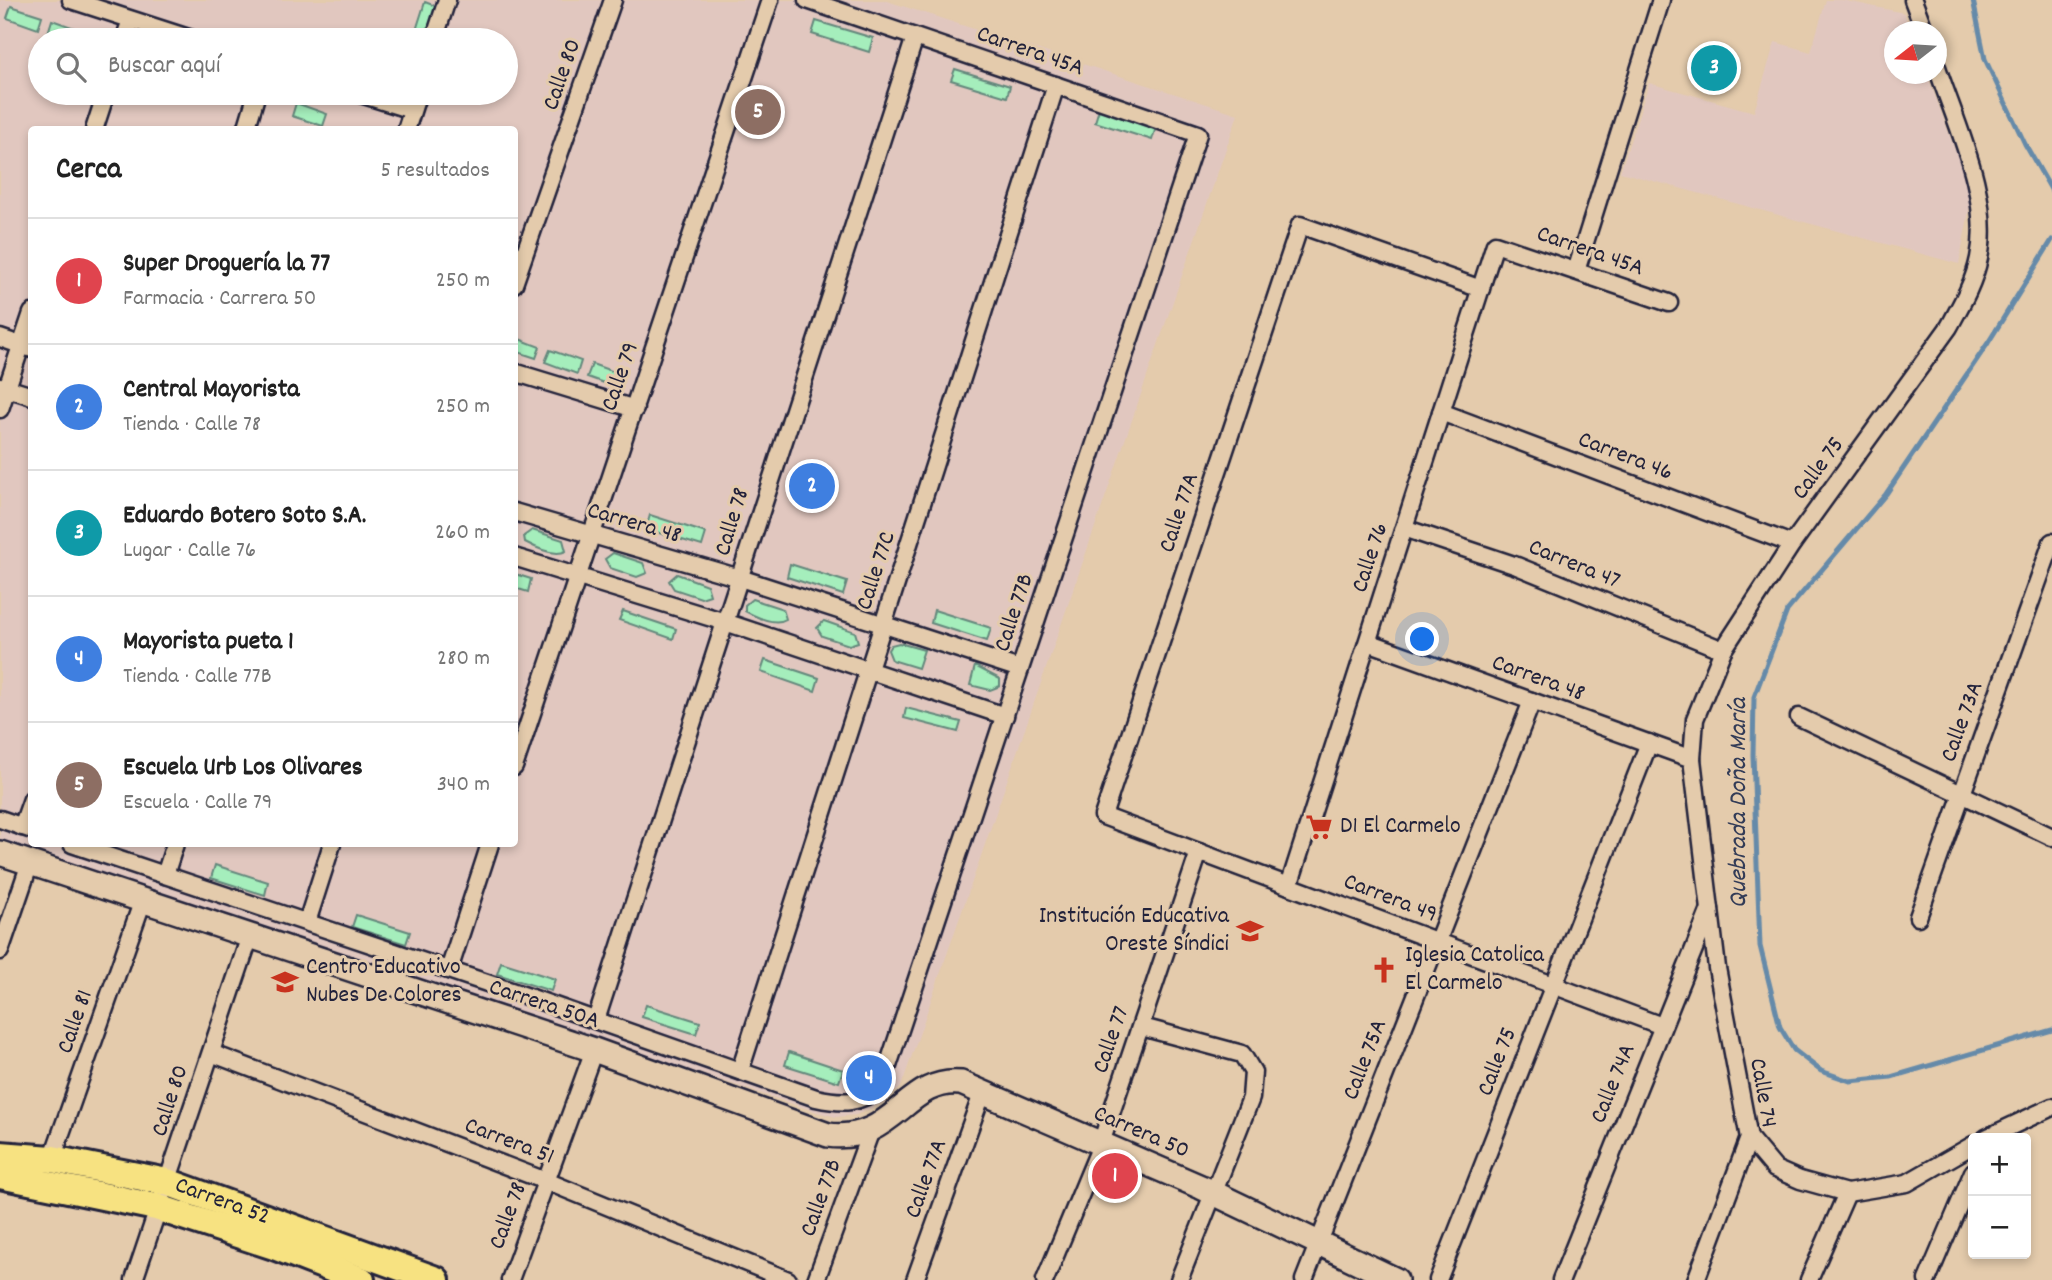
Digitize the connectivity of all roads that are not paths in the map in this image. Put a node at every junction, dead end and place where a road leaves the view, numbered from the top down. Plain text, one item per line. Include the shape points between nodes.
1 (71, 0) edge
2 (447, 0) edge
3 (613, 0) edge
4 (770, 0) edge
5 (807, 0) edge
6 (1661, 0) edge
7 (1913, 0) edge
8 (131, 20) junction
9 (1921, 21) edge
10 (128, 28) edge
11 (157, 28) edge
12 (438, 28) edge
13 (915, 37) junction
14 (1943, 84) edge
15 (1056, 85) junction
16 (102, 105) edge
17 (253, 105) edge
18 (396, 105) edge
19 (414, 105) edge
20 (412, 110) junction
21 (95, 126) edge
22 (247, 126) edge
23 (407, 126) edge
24 (1198, 134) joint
25 (1495, 244) joint
26 (1576, 271) junction
27 (518, 273) edge
28 (1481, 289) junction
29 (1669, 303) dead end
30 (0, 338) edge
31 (26, 347) edge
32 (518, 373) edge
33 (4, 387) edge
34 (28, 395) edge
35 (635, 408) junction
36 (0, 409) edge
37 (1441, 412) junction
38 (518, 513) edge
39 (1404, 528) junction
40 (592, 536) junction
41 (2052, 542) edge
42 (1792, 544) junction
43 (518, 558) edge
44 (578, 578) junction
45 (740, 578) junction
46 (725, 622) junction
47 (883, 624) junction
48 (1368, 642) junction
49 (1723, 650) junction
50 (1020, 669) junction
51 (868, 670) junction
52 (1532, 701) junction
53 (1005, 716) junction
54 (1799, 717) dead end
55 (1648, 743) junction
56 (518, 755) edge
57 (1692, 759) junction
58 (1962, 794) junction
59 (1103, 816) joint
60 (0, 819) edge
61 (27, 828) edge
62 (2052, 837) edge
63 (81, 847) edge
64 (174, 847) edge
65 (331, 847) edge
66 (489, 847) edge
67 (1199, 852) junction
68 (0, 853) edge
69 (30, 863) junction
70 (165, 875) junction
71 (1289, 886) junction
72 (143, 900) junction
73 (1712, 906) junction
74 (1917, 917) dead end
75 (307, 922) junction
76 (250, 936) junction
77 (1438, 942) junction
78 (0, 951) edge
79 (1717, 968) junction
80 (449, 970) junction
81 (1685, 975) junction
82 (1552, 985) junction
83 (596, 1020) junction
84 (1662, 1026) junction
85 (1142, 1027) junction
86 (594, 1050) junction
87 (211, 1053) junction
88 (740, 1071) junction
89 (982, 1094) junction
90 (2052, 1107) edge
91 (870, 1133) junction
92 (1997, 1133) edge
93 (1749, 1138) junction
94 (1100, 1144) junction
95 (1968, 1148) edge
96 (0, 1155) edge
97 (52, 1159) junction
98 (0, 1175) edge
99 (546, 1181) junction
100 (167, 1182) junction
101 (1968, 1184) edge
102 (1213, 1193) junction
103 (1847, 1193) junction
104 (156, 1207) junction
105 (1320, 1243) junction
106 (134, 1280) edge
107 (361, 1280) edge
108 (436, 1280) edge
109 (510, 1280) edge
110 (788, 1280) edge
111 (816, 1280) edge
112 (915, 1280) edge
113 (1045, 1280) edge
114 (1179, 1280) edge
115 (1304, 1280) edge
116 (1396, 1280) edge
117 (1438, 1280) edge
118 (1561, 1280) edge
119 (1696, 1280) edge
120 (1808, 1280) edge
121 (1927, 1280) edge

1 - 8 street
2 - 12 street
3 - 27 street, Calle 80
4 - 35 street, Calle 79
5 - 13 street, Carrera 45A
6 - 26 street
7 - 9 street
8 - 10 street
8 - 11 street
13 - 15 street, Carrera 45A
13 - 45 street, Calle 78
14 - 42 street, Calle 75 via 1980,198 1983,235 1970,289 1949,327
15 - 24 street, Carrera 45A
15 - 47 street, Calle 77C
16 - 21 street
17 - 22 street
18 - 20 street
19 - 20 street
20 - 23 street
24 - 50 street, Calle 77B
25 - 26 street, Carrera 45A
25 - 28 street, Calle 76
26 - 29 street, Carrera 45A
28 - 37 street, Calle 76
28 - 59 street, Calle 77A via 1300,225
30 - 31 street
31 - 33 street
32 - 35 street
33 - 34 street
33 - 36 street
35 - 40 street, Calle 79
37 - 39 street, Calle 76
37 - 42 street, Carrera 46
38 - 40 street, Carrera 48
39 - 48 street, Calle 76
39 - 49 street, Carrera 47 via 1517,566
40 - 44 street, Calle 79
40 - 45 street, Carrera 48
41 - 58 street, Calle 73A
42 - 49 street, Calle 75
43 - 44 street
44 - 46 street
44 - 56 street, Calle 79
45 - 46 street, Calle 78
45 - 47 street, Carrera 48
46 - 51 street
46 - 83 street, Calle 78
47 - 50 street, Carrera 48
47 - 51 street, Calle 77C
48 - 52 street, Carrera 48
48 - 71 street, Calle 76
49 - 57 street, Calle 75 via 1695,719
50 - 53 street, Calle 77B
51 - 53 street
51 - 88 street, Calle 77C
52 - 55 street, Carrera 48
52 - 77 street, Calle 75A
53 - 88 street, Calle 77B via 881,1087 865,1100 843,1103
54 - 58 street
55 - 57 street, Carrera 48
55 - 82 street, Calle 75
57 - 73 street, Calle 75
58 - 62 street
58 - 74 street, Calle 73A
59 - 67 street, Carrera 49
60 - 61 street
63 - 70 street
64 - 70 street
65 - 75 street
66 - 80 street
67 - 71 street, Carrera 49
67 - 85 street, Calle 77
68 - 69 street, Carrera 50A
69 - 72 street, Carrera 50A
69 - 78 street
70 - 75 street
71 - 77 street, Carrera 49
72 - 76 street, Carrera 50A
72 - 97 street, Calle 81
73 - 79 street, Calle 74
73 - 81 street, Calle 74A
75 - 80 street
76 - 86 street, Carrera 50A
76 - 87 street, Calle 80
77 - 82 street, Carrera 49
77 - 105 street, Calle 75A
79 - 81 street via 1698,965
79 - 93 street, Calle 74
80 - 83 street
81 - 84 street, Calle 74A
82 - 84 street, Carrera 49
82 - 117 street, Calle 75
83 - 88 street
84 - 118 street, Calle 74A
85 - 94 street, Calle 77
85 - 102 street via 1242,1054 1253,1072 1251,1098
86 - 91 street, Carrera 50A via 828,1135 848,1138
86 - 99 street, Calle 78
87 - 99 street, Carrera 51
87 - 100 street, Calle 80
89 - 91 street, Carrera 50 via 961,1083 932,1086
89 - 94 street, Carrera 50
89 - 112 street, Calle 77A
90 - 92 street
91 - 111 street, Calle 77B
93 - 103 street via 1775,1168
93 - 119 street, Calle 74
94 - 102 street, Carrera 50
94 - 113 street, Calle 77
95 - 103 street via 1906,1183
96 - 97 main road, Carrera 52
97 - 100 main road, Carrera 52
98 - 104 main road, Carrera 52
99 - 109 street, Calle 78
99 - 110 street, Carrera 51
100 - 104 street, Calle 80
100 - 108 main road, Carrera 52
101 - 121 street
102 - 105 street, Carrera 50
102 - 114 street
103 - 120 street
104 - 106 street, Calle 80
104 - 107 main road, Carrera 52
105 - 115 street, Calle 75A
105 - 116 street, Carrera 50

